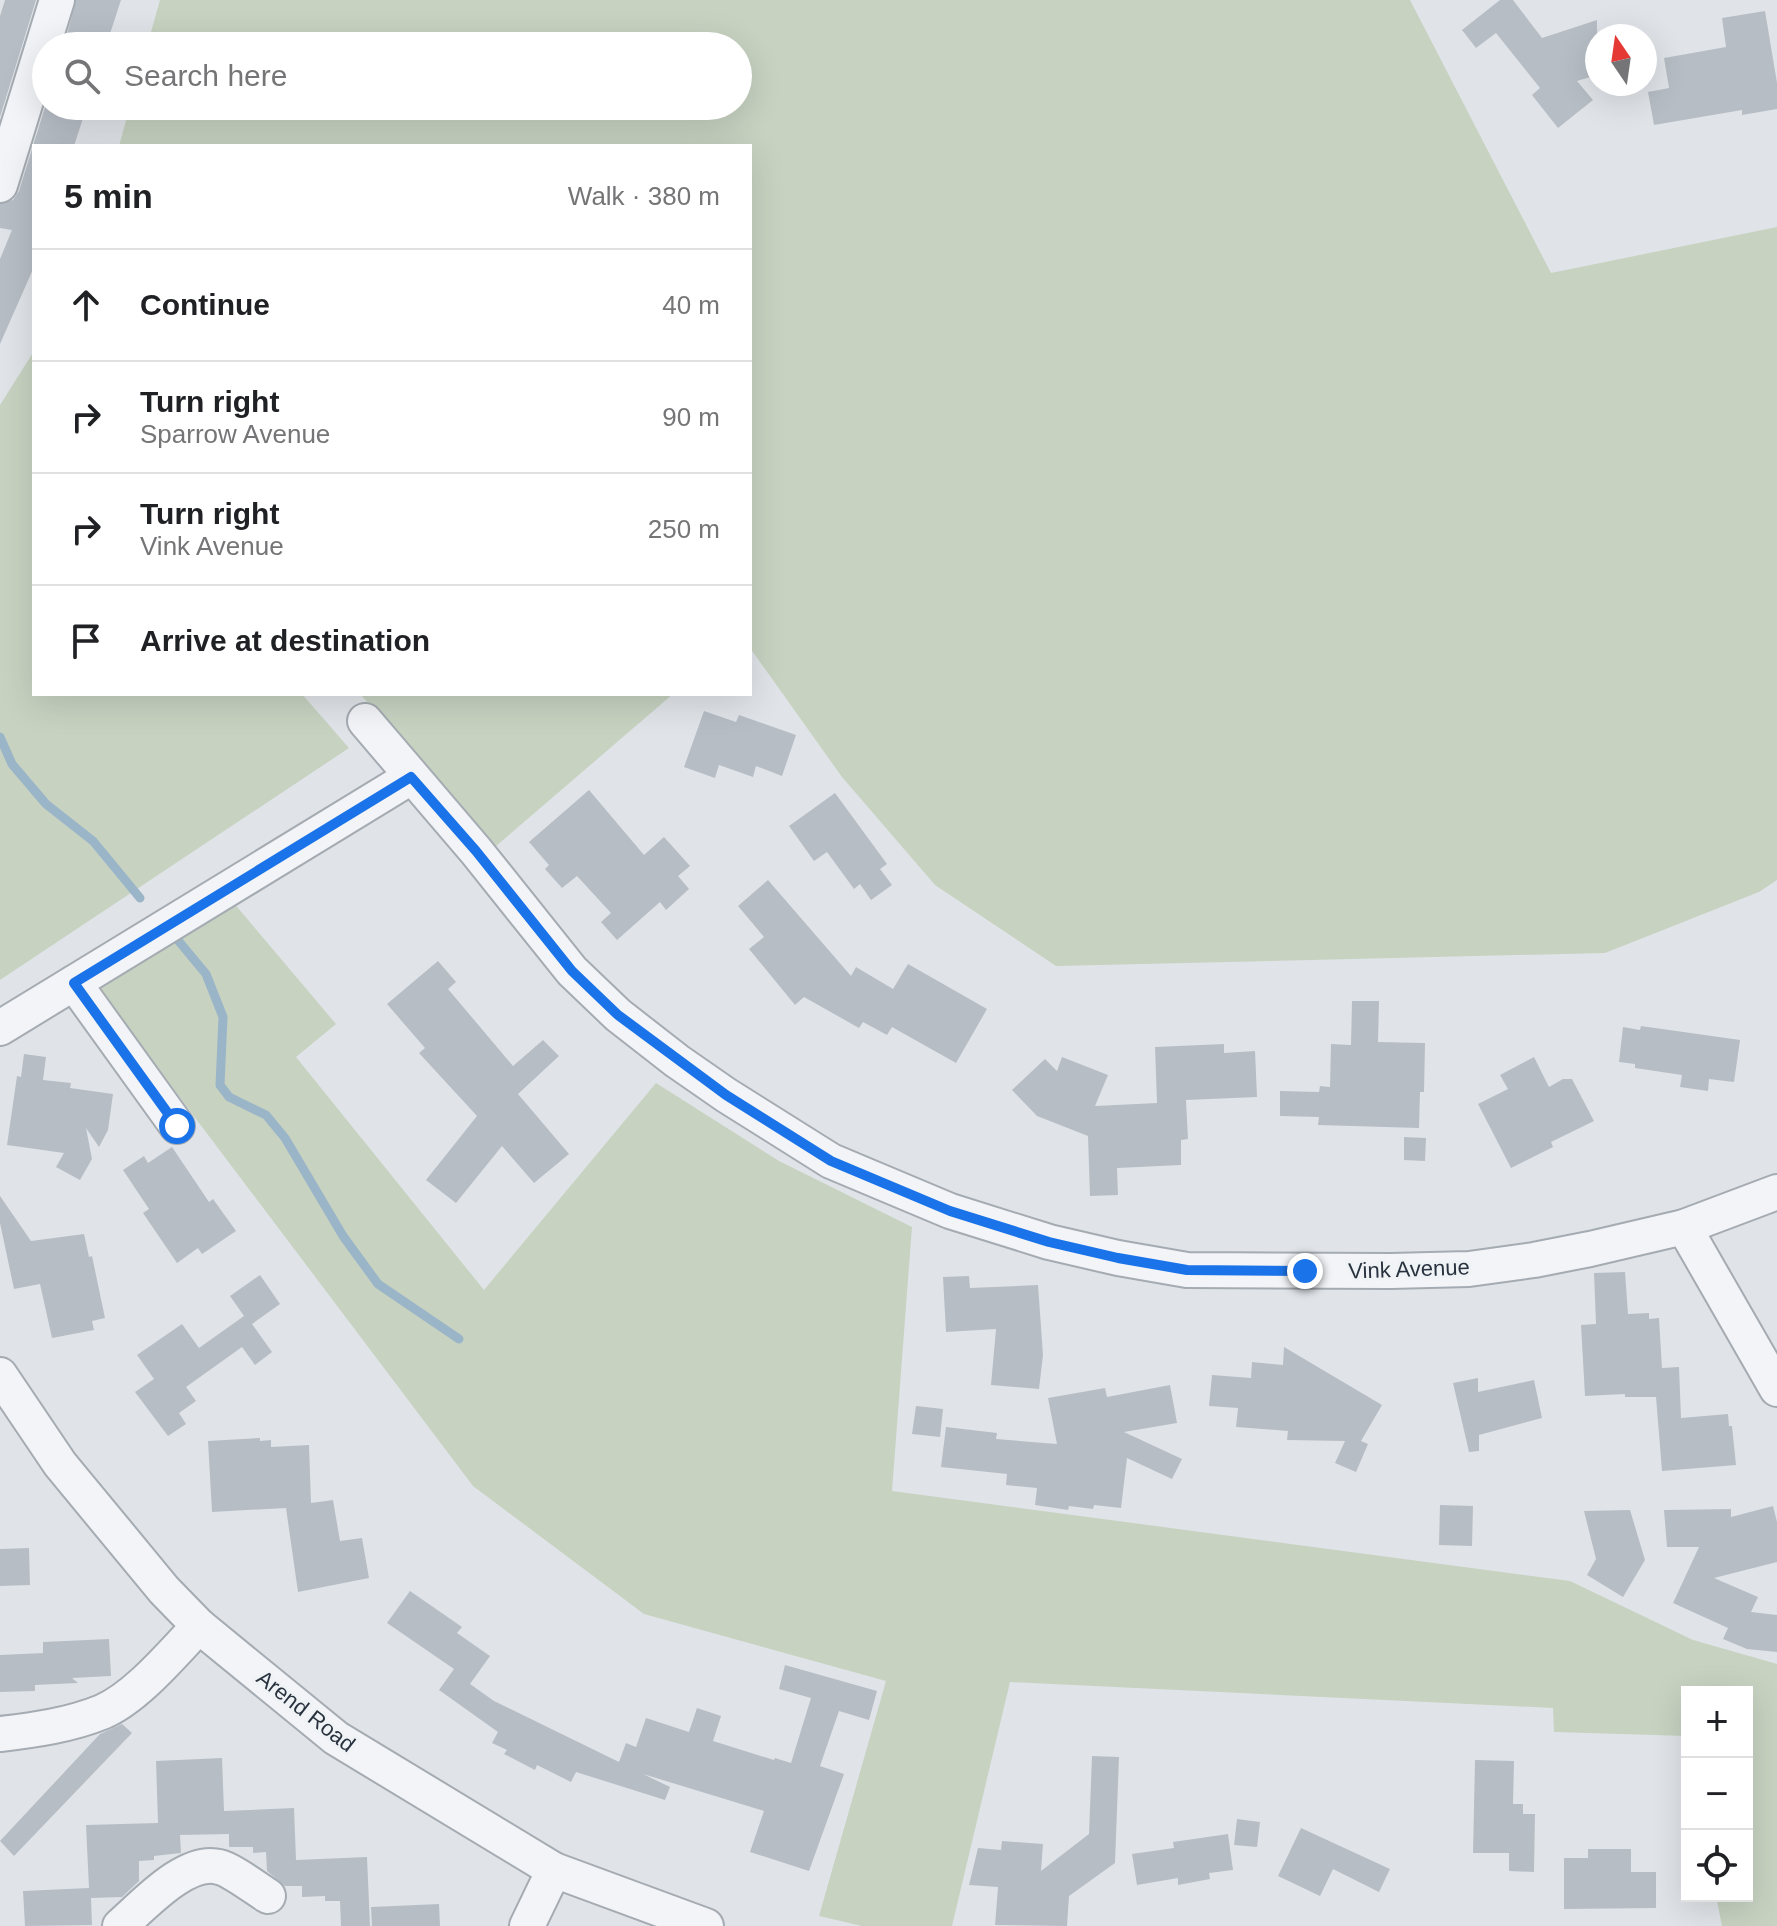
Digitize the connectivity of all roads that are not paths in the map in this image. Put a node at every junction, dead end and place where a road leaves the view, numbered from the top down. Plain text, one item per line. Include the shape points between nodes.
1 (57, 0) edge
2 (47, 32) edge
3 (32, 81) edge
4 (0, 185) edge
5 (365, 721) dead end
6 (411, 777) junction
7 (74, 983) junction
8 (0, 1028) edge
9 (177, 1126) dead end
10 (1777, 1192) edge
11 (1684, 1227) junction
12 (0, 1375) edge
13 (1777, 1389) edge
14 (199, 1626) junction
15 (0, 1734) edge
16 (554, 1870) junction
17 (268, 1896) dead end
18 (120, 1926) edge
19 (527, 1926) edge
20 (706, 1926) edge

1 - 2 street
3 - 4 street
5 - 6 street, Vink Avenue
6 - 7 street
6 - 11 street, Vink Avenue via 572,971 618,1015 677,1061 818,1154 950,1211 1049,1242 1187,1270 1469,1269
7 - 8 street
7 - 9 street
10 - 11 street, Vink Avenue
11 - 13 street
12 - 14 street, Arend Road via 60,1464
14 - 15 street via 147,1681 105,1711 51,1728
14 - 16 street, Arend Road via 336,1738
16 - 19 street
16 - 20 street, Arend Road
17 - 18 street via 219,1866 196,1869 158,1891

